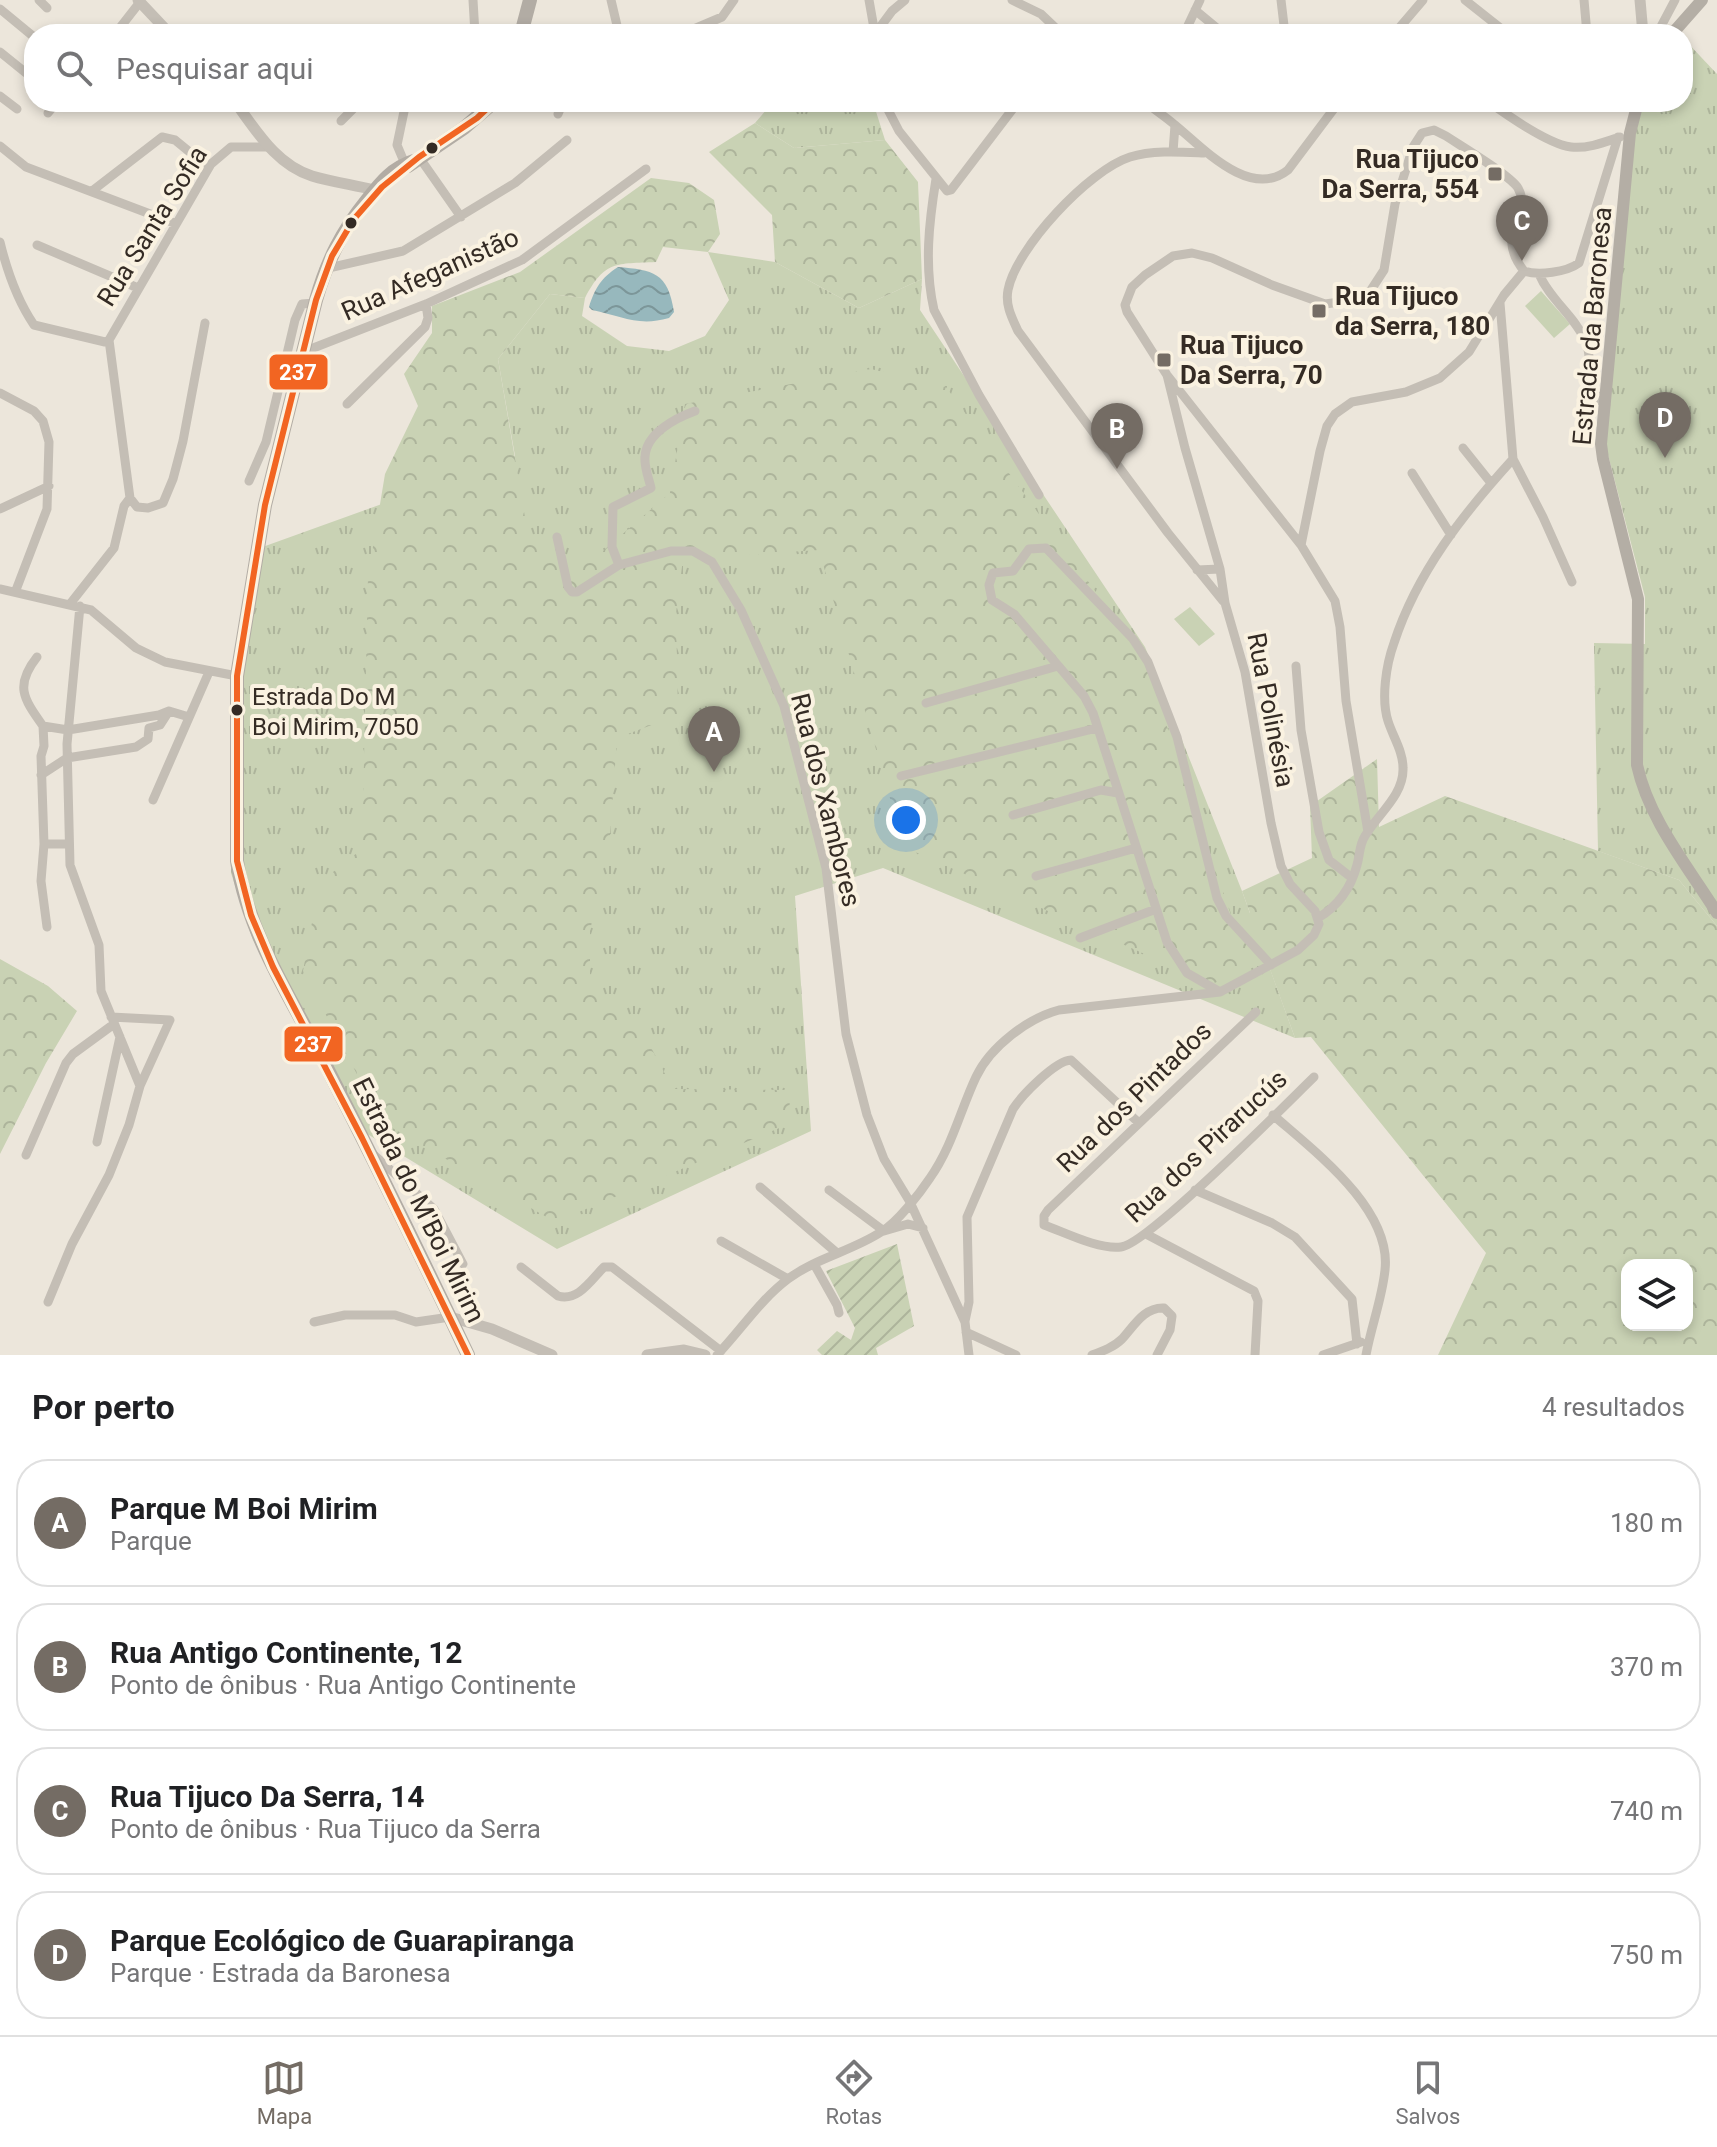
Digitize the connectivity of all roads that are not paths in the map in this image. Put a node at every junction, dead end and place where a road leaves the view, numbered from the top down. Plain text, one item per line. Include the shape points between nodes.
1 (473, 0) edge
2 (530, 0) edge
3 (611, 0) edge
4 (734, 0) edge
5 (869, 0) edge
6 (905, 0) edge
7 (1012, 0) edge
8 (1200, 0) edge
9 (1281, 0) edge
10 (1423, 0) edge
11 (1465, 0) edge
12 (1584, 0) edge
13 (1640, 0) edge
14 (1675, 0) edge
15 (1702, 0) edge
16 (139, 1) edge
17 (0, 9) edge
18 (1195, 10) junction
19 (122, 24) edge
20 (161, 24) edge
21 (474, 24) edge
22 (524, 24) edge
23 (617, 24) edge
24 (706, 24) edge
25 (873, 24) edge
26 (882, 24) edge
27 (1052, 24) edge
28 (1189, 24) edge
29 (1212, 24) edge
30 (1284, 24) edge
31 (1405, 24) edge
32 (1495, 24) edge
33 (1585, 24) edge
34 (1642, 24) edge
35 (1662, 24) edge
36 (1681, 24) edge
37 (24, 29) edge
38 (0, 52) edge
39 (24, 71) edge
40 (0, 96) edge
41 (17, 109) dead end
42 (243, 112) edge
43 (350, 112) edge
44 (404, 112) edge
45 (482, 112) edge
46 (889, 112) edge
47 (1010, 112) edge
48 (1159, 112) edge
49 (1332, 112) edge
50 (1506, 112) edge
51 (1634, 112) edge
52 (341, 121) dead end
53 (1175, 125) junction
54 (1624, 135) junction
55 (567, 140) dead end
56 (0, 146) edge
57 (269, 147) junction
58 (1173, 152) junction
59 (1204, 153) junction
60 (413, 161) junction
61 (208, 167) junction
62 (646, 169) dead end
63 (936, 179) junction
64 (92, 191) junction
65 (372, 194) junction
66 (461, 217) junction
67 (174, 223) junction
68 (0, 242) edge
69 (37, 245) dead end
70 (324, 269) junction
71 (1524, 271) junction
72 (1539, 274) junction
73 (138, 288) junction
74 (1500, 302) junction
75 (315, 303) junction
76 (426, 304) junction
77 (205, 323) dead end
78 (109, 340) junction
79 (303, 352) junction
80 (1167, 375) junction
81 (0, 393) edge
82 (347, 404) dead end
83 (1606, 405) junction
84 (695, 411) dead end
85 (1463, 448) dead end
86 (1513, 459) junction
87 (1412, 473) dead end
88 (249, 481) dead end
89 (1491, 483) junction
90 (49, 486) junction
91 (1039, 495) dead end
92 (130, 498) junction
93 (0, 509) edge
94 (1451, 535) junction
95 (557, 537) dead end
96 (1301, 545) junction
97 (619, 565) junction
98 (1220, 569) junction
99 (1197, 570) junction
100 (1572, 582) dead end
101 (0, 589) edge
102 (16, 590) junction
103 (1225, 603) junction
104 (75, 605) junction
105 (37, 657) dead end
106 (1058, 666) junction
107 (1296, 666) dead end
108 (209, 672) junction
109 (237, 676) junction
110 (926, 703) dead end
111 (169, 711) junction
112 (189, 717) junction
113 (43, 726) junction
114 (1097, 728) junction
115 (68, 730) junction
116 (67, 758) junction
117 (41, 775) junction
118 (901, 776) dead end
119 (1118, 793) junction
120 (153, 800) dead end
121 (1013, 815) dead end
122 (1368, 832) junction
123 (44, 844) junction
124 (69, 844) junction
125 (1136, 848) junction
126 (1036, 876) dead end
127 (1352, 878) junction
128 (1156, 909) junction
129 (1717, 913) edge
130 (1318, 918) junction
131 (47, 927) dead end
132 (1080, 938) dead end
133 (1271, 965) junction
134 (1220, 992) junction
135 (1256, 1012) dead end
136 (113, 1020) junction
137 (120, 1037) junction
138 (1314, 1077) dead end
139 (140, 1086) junction
140 (1273, 1115) junction
141 (1139, 1123) junction
142 (97, 1142) dead end
143 (367, 1148) junction
144 (26, 1155) dead end
145 (760, 1187) dead end
146 (829, 1190) dead end
147 (1195, 1190) junction
148 (910, 1202) junction
149 (1044, 1216) joint
150 (923, 1228) junction
151 (884, 1231) junction
152 (1146, 1234) junction
153 (721, 1241) dead end
154 (837, 1253) junction
155 (463, 1264) dead end
156 (814, 1264) junction
157 (521, 1267) dead end
158 (788, 1279) junction
159 (48, 1302) dead end
160 (839, 1313) dead end
161 (450, 1317) junction
162 (314, 1322) dead end
163 (966, 1327) junction
164 (1369, 1340) junction
165 (1357, 1344) junction
166 (719, 1353) edge
167 (468, 1355) edge
168 (552, 1355) edge
169 (647, 1355) edge
170 (705, 1355) edge
171 (969, 1355) edge
172 (1016, 1355) edge
173 (1092, 1355) edge
174 (1157, 1355) edge
175 (1255, 1355) edge
176 (1323, 1355) edge
177 (1366, 1355) edge

1 - 21 street
2 - 22 main road
3 - 23 street
4 - 24 street via 722,17
5 - 25 street
6 - 26 street
7 - 27 street
8 - 18 street
9 - 30 street
10 - 31 street
11 - 32 street
12 - 33 street
13 - 34 street
14 - 35 street
15 - 36 main road
16 - 19 street
16 - 20 street
17 - 37 street
18 - 28 street
18 - 29 street
38 - 39 street
40 - 41 street
42 - 57 street
43 - 52 street
44 - 60 street via 397,145
45 - 60 main road, Estrada do M'Boi Mirim
46 - 63 street
47 - 63 street via 951,190
48 - 53 street
49 - 59 street via 1279,178 1250,177
50 - 54 street via 1561,145 1583,147
51 - 54 main road, Estrada da Baronesa
53 - 58 street
53 - 59 street
54 - 72 street via 1581,261
54 - 83 main road, Estrada da Baronesa
55 - 66 street via 515,183
56 - 64 street via 26,167
57 - 61 street, Rua Santa Sofia via 231,147
57 - 65 street via 308,175
58 - 59 street
58 - 99 street via 1133,156 1083,186 1037,236 1012,277 1007,300 1018,331
60 - 65 main road, Estrada do M'Boi Mirim
60 - 66 street
61 - 64 street via 175,140 162,137
61 - 67 street, Rua Santa Sofia
62 - 76 street, Rua Afeganistão via 534,253
63 - 91 street via 929,239 934,310
64 - 67 street
65 - 70 main road, Estrada do M'Boi Mirim via 335,244
66 - 70 street via 403,251
67 - 73 street, Rua Santa Sofia
68 - 78 street, Rua Santa Sofia via 34,325
69 - 73 street
70 - 75 main road, Estrada do M'Boi Mirim
71 - 72 street
71 - 74 street
71 - 80 street via 1510,243 1522,203 1516,184 1442,133 1426,131 1413,147 1395,204 1384,270 1371,290 1355,300 1325,304 1192,253 1173,256 1132,287 1127,312
72 - 83 street via 1580,330 1589,351 1593,392
73 - 78 street, Rua Santa Sofia
74 - 86 street
74 - 96 street via 1469,352 1440,378 1406,392 1352,402 1335,414 1320,451
75 - 79 main road, Estrada do M'Boi Mirim
75 - 88 street via 302,304 295,320 266,442
76 - 79 street, Rua Afeganistão
76 - 82 street via 425,327
77 - 92 street via 186,425 163,503 137,507
78 - 92 street
79 - 109 main road, Estrada do M'Boi Mirim via 265,505
80 - 96 street
80 - 98 street, Rua Polinésia
81 - 90 street via 26,405 43,421 49,442
83 - 129 main road, Estrada da Baronesa via 1603,459 1638,599 1637,765 1653,813
84 - 97 street via 661,427 646,450 651,488 613,507 612,547
85 - 89 street
86 - 89 street
86 - 100 street
87 - 94 street
89 - 94 street
90 - 93 street
90 - 102 street via 47,509
92 - 104 street via 114,548
94 - 122 street via 1410,601 1393,646 1385,702 1402,755 1402,784
95 - 97 street, Rua dos Xambores via 572,592
96 - 122 street via 1339,614 1346,701
97 - 148 street, Rua dos Xambores via 671,551 693,551 712,562 734,599 788,719 829,883 846,1034 867,1115 884,1159
98 - 99 street
98 - 103 street, Rua Polinésia
99 - 103 street
101 - 102 street
102 - 104 street
103 - 130 street, Rua Polinésia via 1245,672 1281,866
104 - 108 street via 100,616 152,657
104 - 115 street
105 - 113 street via 22,684 28,705
106 - 110 street
106 - 114 street via 1084,696
106 - 133 street via 1014,614 992,600 993,573 1013,571 1029,549 1046,548 1133,639 1148,662 1177,737 1217,898 1226,916
107 - 127 street via 1319,832 1329,860
108 - 109 street
108 - 112 street
109 - 143 main road, Estrada do M'Boi Mirim via 237,861 242,886 260,939
111 - 112 street
111 - 115 street
111 - 116 street via 136,747
112 - 120 street
113 - 115 street
113 - 117 street
114 - 118 street
114 - 119 street
115 - 116 street
116 - 117 street
116 - 124 street
117 - 123 street
119 - 121 street via 1101,790
119 - 125 street
122 - 127 street
123 - 124 street
123 - 131 street via 41,881
124 - 136 street via 73,875 99,945 99,981
125 - 126 street
125 - 128 street
127 - 130 street via 1343,896
128 - 132 street
128 - 134 street via 1167,942 1187,973
130 - 133 street via 1314,935
133 - 134 street
134 - 148 street via 1059,1010 1022,1026 979,1072 947,1148
135 - 141 street, Rua dos Pintados
136 - 137 street
136 - 139 street via 170,1020
136 - 144 street via 66,1063
137 - 139 street
137 - 142 street
138 - 140 street, Rua dos Pirarucús
139 - 159 street via 109,1175
140 - 147 street, Rua dos Pirarucús
140 - 164 street via 1350,1186 1374,1222 1386,1268
141 - 149 street, Rua dos Pintados
141 - 163 street via 1071,1060 1061,1062 1022,1097 967,1217
143 - 155 street via 434,1209
143 - 161 main road, Estrada do M'Boi Mirim
145 - 154 street
146 - 151 street
147 - 152 street, Rua dos Pirarucús
147 - 165 street via 1295,1237 1352,1299
148 - 150 street, Rua dos Xambores
148 - 151 street
149 - 152 street, Rua dos Pirarucús via 1044,1225 1112,1248 1131,1245
150 - 151 street via 908,1224
150 - 163 street, Rua dos Xambores
151 - 154 street
152 - 175 street via 1254,1291
153 - 158 street
154 - 156 street
156 - 158 street
156 - 160 street
157 - 166 street via 565,1298 577,1295 604,1267 612,1267
158 - 166 street
161 - 162 street via 416,1322 395,1315 345,1315
161 - 167 main road, Estrada do M'Boi Mirim
161 - 168 street
163 - 171 street
163 - 172 street
164 - 165 street
164 - 177 street
165 - 176 street
169 - 170 street via 684,1350
173 - 174 street via 1121,1340 1149,1311 1164,1308 1172,1323

